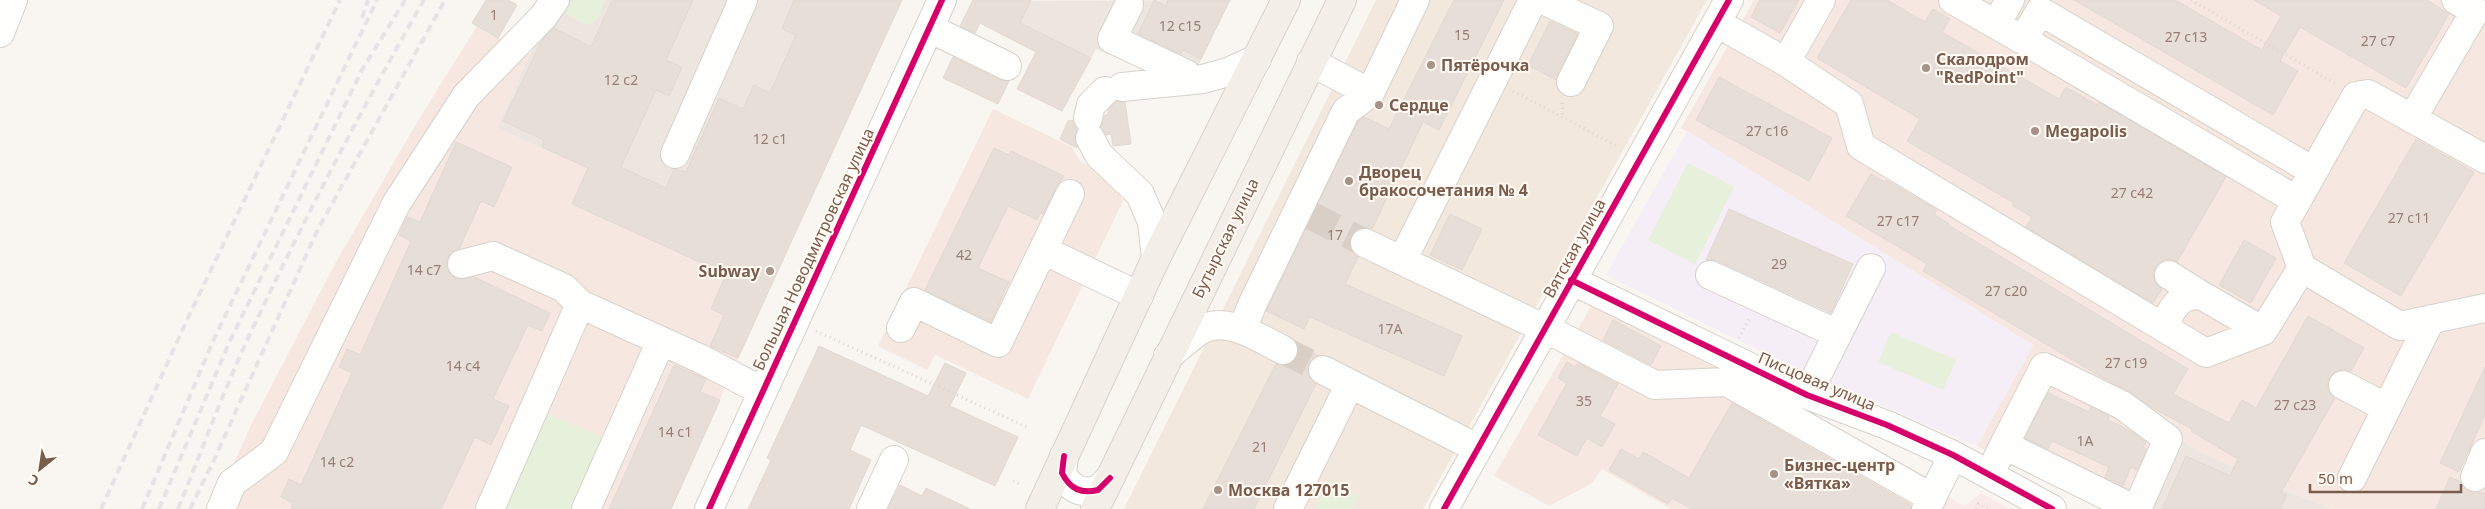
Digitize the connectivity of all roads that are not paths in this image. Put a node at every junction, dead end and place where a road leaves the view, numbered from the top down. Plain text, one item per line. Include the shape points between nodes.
1 (13, 0) edge
2 (555, 0) edge
3 (743, 0) edge
4 (942, 0) edge
5 (1286, 0) edge
6 (1342, 0) edge
7 (1415, 0) edge
8 (1533, 0) edge
9 (1543, 0) edge
10 (1821, 0) edge
11 (1953, 0) edge
12 (2010, 0) edge
13 (2456, 0) edge
14 (1129, 5) dead end
15 (2031, 5) edge
16 (1723, 12) edge
17 (1996, 24) junction
18 (929, 28) junction
19 (0, 33) edge
20 (2023, 40) junction
21 (1257, 59) junction
22 (1311, 62) junction
23 (1786, 62) junction
24 (1007, 66) dead end
25 (1187, 81) junction
26 (1571, 82) dead end
27 (1370, 93) junction
28 (2412, 119) junction
29 (675, 154) dead end
30 (2485, 159) edge
31 (2313, 171) junction
32 (1070, 194) dead end
33 (2296, 200) junction
34 (1365, 242) tunnel mouth
35 (1043, 250) junction
36 (1156, 258) junction
37 (1402, 261) junction
38 (462, 264) dead end
39 (1871, 268) dead end
40 (2302, 268) junction
41 (1710, 275) dead end
42 (2169, 276) dead end
43 (1571, 280) junction
44 (2201, 295) junction
45 (1139, 296) junction
46 (580, 304) junction
47 (2485, 308) edge
48 (2431, 319) junction
49 (2164, 324) dead end
50 (901, 328) dead end
51 (1544, 328) junction
52 (1242, 330) junction
53 (2264, 331) junction
54 (1838, 334) junction
55 (661, 341) junction
56 (1282, 350) tunnel mouth
57 (1168, 356) junction
58 (1323, 370) tunnel mouth
59 (1350, 384) junction
60 (2343, 385) dead end
61 (762, 391) junction
62 (1807, 395) junction
63 (2387, 408) junction
64 (2004, 445) junction
65 (1477, 448) junction
66 (1953, 455) junction
67 (1064, 456) junction
68 (894, 460) dead end
69 (1990, 475) junction
70 (1110, 478) junction
71 (2352, 478) dead end
72 (1929, 504) edge
73 (221, 509) edge
74 (490, 509) edge
75 (586, 509) edge
76 (709, 509) edge
77 (871, 509) edge
78 (1040, 509) edge
79 (1095, 509) edge
80 (1288, 509) edge
81 (1444, 509) edge
82 (2052, 509) edge
83 (2135, 509) edge

1 - 19 street
2 - 73 street via 543,17 466,96 396,204 274,452 232,483
3 - 29 street
4 - 18 street, Большая Новодмитровская улица
5 - 21 main road
6 - 22 main road, Бутырская улица
7 - 27 street
8 - 37 street
9 - 26 street via 1599,26
10 - 23 street
11 - 17 street
12 - 17 street
13 - 28 street via 2474,11
14 - 25 street via 1112,39 1186,74
15 - 20 street
15 - 31 street
16 - 23 street
16 - 43 street, Вятская улица
17 - 20 street
18 - 24 street
18 - 61 street, Большая Новодмитровская улица
20 - 33 street
21 - 25 street via 1228,72
21 - 36 main road
22 - 27 street
22 - 57 main road, Бутырская улица
23 - 53 street via 1849,104 1861,146 2206,353
25 - 36 street via 1114,89 1091,105 1089,128 1099,154 1140,194 1152,222
27 - 52 street via 1346,111 1304,212 1252,305
28 - 30 street
28 - 31 street via 2368,94 2356,96
31 - 33 street
32 - 35 street
33 - 40 street via 2285,222
34 - 37 street
35 - 45 street
35 - 50 street via 998,343 914,302
36 - 45 main road
37 - 51 street
38 - 46 street via 493,256 564,288
39 - 54 street
40 - 48 street via 2400,326
40 - 53 street
41 - 54 street
42 - 44 street
43 - 51 street, Вятская улица
43 - 62 street, Писцовая улица
44 - 49 street via 2189,294 2176,303
44 - 53 street
45 - 67 main road
46 - 55 street
46 - 74 street
47 - 48 street
48 - 63 street
51 - 65 street, Вятская улица
51 - 72 street via 1655,385 1727,382
52 - 56 street
52 - 57 street via 1214,325 1200,330
54 - 62 street
55 - 61 street
55 - 75 street
57 - 70 main road, Бутырская улица
58 - 59 street
59 - 65 street
59 - 80 street
60 - 63 street
61 - 76 street, Большая Новодмитровская улица
62 - 66 street, Писцовая улица via 1887,425
63 - 71 street
64 - 69 street
64 - 83 street
64 - 83 street via 2044,368 2122,405 2168,439
65 - 81 street, Вятская улица
66 - 69 street, Писцовая улица
66 - 72 street
67 - 70 street via 1062,473 1072,487 1080,491 1098,490
67 - 78 main road
68 - 77 street
69 - 82 street, Писцовая улица
70 - 79 main road, Бутырская улица

